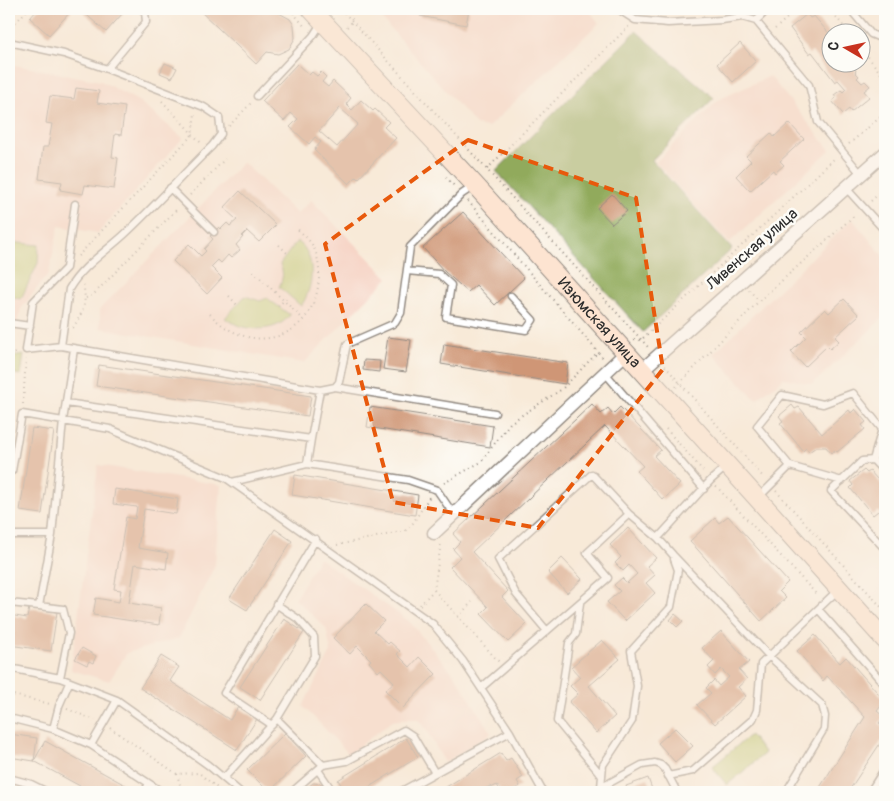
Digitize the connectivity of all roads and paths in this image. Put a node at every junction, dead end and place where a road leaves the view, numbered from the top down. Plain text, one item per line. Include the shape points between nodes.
1 (28, 9) edge
2 (141, 9) edge
3 (290, 9) edge
4 (341, 9) edge
5 (618, 9) edge
6 (768, 9) edge
7 (797, 9) edge
8 (830, 9) edge
9 (850, 9) edge
10 (319, 13) edge
11 (635, 20) junction
12 (756, 21) junction
13 (840, 22) edge
14 (9, 30) edge
15 (769, 35) junction
16 (313, 36) junction
17 (885, 40) edge
18 (9, 42) edge
19 (872, 63) edge
20 (107, 69) junction
21 (885, 79) edge
22 (147, 84) junction
23 (257, 96) joint
24 (196, 104) junction
25 (885, 113) edge
26 (221, 134) junction
27 (192, 135) junction
28 (208, 150) junction
29 (842, 151) junction
30 (885, 153) edge
31 (225, 159) dead end
32 (487, 169) junction
33 (442, 172) dead end
34 (861, 174) junction
35 (170, 188) junction
36 (846, 188) junction
37 (885, 188) edge
38 (468, 190) junction
39 (184, 201) junction
40 (75, 204) dead end
41 (864, 207) junction
42 (296, 228) dead end
43 (885, 231) edge
44 (214, 232) dead end
45 (279, 246) dead end
46 (288, 254) dead end
47 (66, 268) junction
48 (253, 271) dead end
49 (406, 271) junction
50 (82, 279) dead end
51 (229, 296) dead end
52 (289, 296) dead end
53 (511, 296) dead end
54 (86, 298) junction
55 (284, 301) junction
56 (237, 305) dead end
57 (278, 306) dead end
58 (210, 314) dead end
59 (303, 319) junction
60 (9, 323) edge
61 (30, 326) junction
62 (69, 334) dead end
63 (641, 340) junction
64 (61, 346) junction
65 (74, 349) junction
66 (26, 350) junction
67 (624, 350) junction
68 (598, 352) junction
69 (656, 356) junction
70 (607, 367) junction
71 (642, 370) junction
72 (680, 384) junction
73 (335, 387) junction
74 (320, 390) junction
75 (665, 397) junction
76 (66, 403) junction
77 (494, 413) dead end
78 (22, 414) junction
79 (63, 421) junction
80 (662, 424) dead end
81 (311, 439) junction
82 (873, 460) junction
83 (306, 464) junction
84 (728, 466) junction
85 (790, 466) junction
86 (9, 471) edge
87 (885, 473) edge
88 (711, 480) junction
89 (842, 481) junction
90 (232, 482) junction
91 (770, 486) junction
92 (704, 488) junction
93 (434, 489) junction
94 (757, 499) junction
95 (629, 514) junction
96 (454, 515) junction
97 (439, 529) joint
98 (9, 535) edge
99 (52, 535) junction
100 (658, 538) junction
101 (316, 539) junction
102 (327, 548) junction
103 (885, 549) edge
104 (672, 555) junction
105 (839, 588) junction
106 (434, 590) junction
107 (472, 602) dead end
108 (9, 603) edge
109 (580, 603) junction
110 (824, 603) junction
111 (276, 604) junction
112 (39, 606) junction
113 (818, 609) junction
114 (415, 610) junction
115 (885, 611) edge
116 (458, 617) junction
117 (547, 631) junction
118 (885, 640) edge
119 (769, 656) junction
120 (9, 668) edge
121 (504, 668) junction
122 (60, 678) junction
123 (69, 683) junction
124 (885, 685) edge
125 (481, 688) junction
126 (9, 694) edge
127 (117, 700) junction
128 (59, 706) junction
129 (9, 718) edge
130 (277, 718) junction
131 (104, 724) junction
132 (272, 725) junction
133 (53, 729) junction
134 (510, 732) junction
135 (91, 745) junction
136 (320, 767) junction
137 (885, 768) edge
138 (434, 773) junction
139 (177, 774) junction
140 (602, 776) junction
141 (668, 776) junction
142 (9, 778) edge
143 (224, 778) junction
144 (149, 784) junction
145 (602, 790) edge
146 (47, 792) edge
147 (144, 792) edge
148 (162, 792) edge
149 (182, 792) edge
150 (222, 792) edge
151 (240, 792) edge
152 (292, 792) edge
153 (332, 792) edge
154 (400, 792) edge
155 (543, 792) edge
156 (593, 792) edge
157 (677, 792) edge
158 (786, 792) edge
159 (870, 792) edge

1 - 14 path
2 - 20 lane via 145,12 146,22
3 - 16 path
4 - 32 path
5 - 11 lane
6 - 12 lane
7 - 15 path
8 - 13 path
9 - 17 lane via 871,34
10 - 16 lane
10 - 38 street, Изюмская улица
11 - 12 lane via 668,23 742,17
11 - 32 path
12 - 15 lane
15 - 29 lane via 809,85 818,122
16 - 23 lane
18 - 20 lane via 64,54
19 - 21 path
20 - 22 lane
22 - 24 lane
22 - 27 path
23 - 26 path
24 - 26 lane via 219,117
24 - 27 path
25 - 29 path
26 - 28 lane
27 - 28 path
27 - 47 path
28 - 35 lane
29 - 34 lane
29 - 63 path
30 - 34 street, Ливенская улица
31 - 39 path
32 - 63 path
33 - 38 path
34 - 36 street, Ливенская улица
35 - 39 lane
35 - 64 lane via 73,282 69,289
36 - 41 lane
36 - 69 street, Ливенская улица
37 - 41 path
38 - 49 lane via 410,247
38 - 67 street, Изюмская улица
38 - 68 path
39 - 44 lane
39 - 54 path via 94,294
40 - 47 lane
41 - 43 lane
41 - 72 path via 760,301
42 - 59 path via 314,248 319,270 317,293
45 - 46 path
47 - 61 lane via 32,302
48 - 55 path
49 - 53 lane via 439,274 451,284 446,317 526,330 533,320
49 - 73 lane via 401,312 395,323 347,344 339,382
50 - 54 path
51 - 56 path
52 - 55 path
54 - 62 path
55 - 57 path
55 - 59 path
58 - 59 path via 229,331 257,338 278,336
60 - 61 lane
61 - 66 lane
63 - 67 path via 630,339
63 - 69 path
64 - 65 lane
64 - 66 lane
65 - 74 lane
65 - 76 lane
66 - 78 path
67 - 70 street
67 - 70 path
67 - 71 street, Изюмская улица
68 - 70 path
68 - 93 path via 562,388 510,423 481,462
69 - 71 street, Ливенская улица
69 - 72 path
70 - 92 lane
70 - 96 street
71 - 75 street, Изюмская улица
72 - 75 path
72 - 91 path
73 - 74 lane
73 - 77 lane
74 - 81 lane
75 - 84 street, Изюмская улица
76 - 79 lane
76 - 81 lane
78 - 79 lane
78 - 86 lane via 12,471
79 - 90 lane via 110,429
79 - 99 lane
80 - 88 path
81 - 83 lane
82 - 85 lane via 882,429 853,393 823,404 782,395 757,426
82 - 87 lane
82 - 89 lane via 862,461
83 - 90 lane
83 - 93 lane via 408,480
84 - 88 lane
84 - 94 street, Изюмская улица
85 - 89 lane
85 - 91 lane
88 - 92 lane
88 - 110 path
89 - 103 lane via 831,492
90 - 101 lane
91 - 94 lane
91 - 115 path
92 - 100 lane
93 - 96 lane
93 - 102 path via 414,523 405,531
94 - 105 street, Изюмская улица
95 - 100 lane
95 - 109 lane via 587,553 608,578
95 - 117 lane via 592,474 498,560 516,594
96 - 97 street
97 - 106 path
98 - 99 lane
99 - 112 lane
100 - 104 lane
101 - 102 lane
101 - 111 lane
102 - 114 lane
104 - 119 lane
104 - 140 lane via 678,570 671,606 631,651 637,686 632,722 603,765
105 - 110 lane
105 - 118 street, Изюмская улица
106 - 114 path
106 - 116 path
107 - 116 path
108 - 112 lane
109 - 117 lane
109 - 140 lane via 557,721
110 - 113 lane
111 - 130 lane via 298,619 314,637 315,656
111 - 132 lane via 224,693
112 - 122 lane via 63,609 69,633
113 - 119 lane
113 - 124 lane
114 - 125 lane via 433,624
116 - 121 path
117 - 121 lane
119 - 141 lane via 761,664 757,710 753,719 693,771
119 - 158 lane via 822,705 825,716 824,729
120 - 122 lane
121 - 125 lane
122 - 123 lane
123 - 127 lane
123 - 128 lane
125 - 134 lane
126 - 128 path
127 - 131 lane
127 - 143 lane
128 - 131 path
128 - 133 lane
129 - 133 lane
130 - 132 lane
130 - 136 lane
131 - 135 lane
131 - 139 path
132 - 143 lane
133 - 135 lane
134 - 138 lane
134 - 155 lane
135 - 144 lane
136 - 138 lane via 347,761 404,730 413,736
136 - 152 lane
136 - 153 lane
137 - 159 lane
138 - 154 lane
139 - 149 path
139 - 150 path via 199,773
140 - 145 lane
141 - 145 lane via 661,765 649,763
141 - 157 lane
142 - 146 lane
143 - 151 lane
144 - 147 lane
144 - 148 lane
145 - 156 lane

